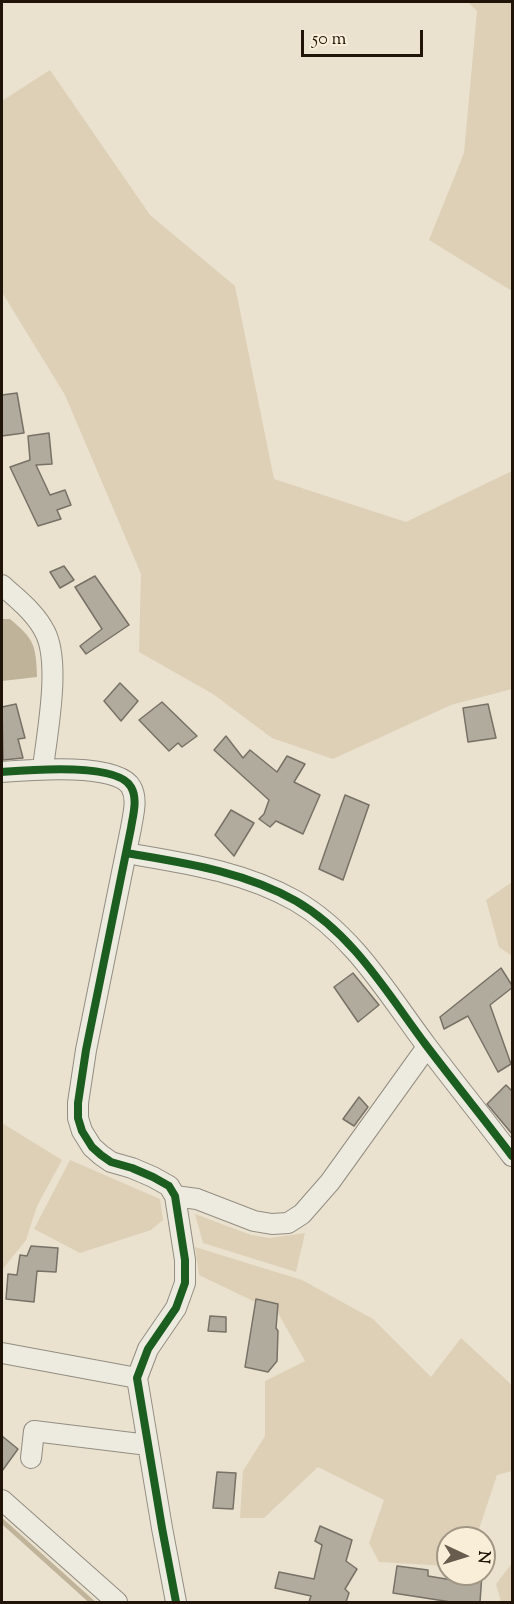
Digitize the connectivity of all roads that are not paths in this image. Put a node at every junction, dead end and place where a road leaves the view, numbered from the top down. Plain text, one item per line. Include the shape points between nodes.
1 (2, 585) edge
2 (43, 768) junction
3 (2, 772) edge
4 (126, 853) junction
5 (427, 1047) junction
6 (513, 1156) edge
7 (175, 1196) junction
8 (2, 1353) edge
9 (137, 1378) junction
10 (148, 1445) junction
11 (31, 1458) dead end
12 (2, 1500) edge
13 (117, 1602) edge
14 (176, 1602) edge

1 - 2 street via 31,612 46,633 54,670
2 - 3 street
2 - 4 street via 104,773 123,778 131,785 134,810
4 - 5 street via 225,871 296,901 327,922 356,950
4 - 7 street via 86,1050 78,1118 82,1131 101,1155 153,1177 169,1186
5 - 6 street
5 - 7 street via 330,1182 302,1214 288,1223 254,1221 197,1199
7 - 9 street via 185,1283 176,1308 148,1349
8 - 9 street
9 - 10 street
10 - 11 street via 34,1431
10 - 14 street
12 - 13 street

